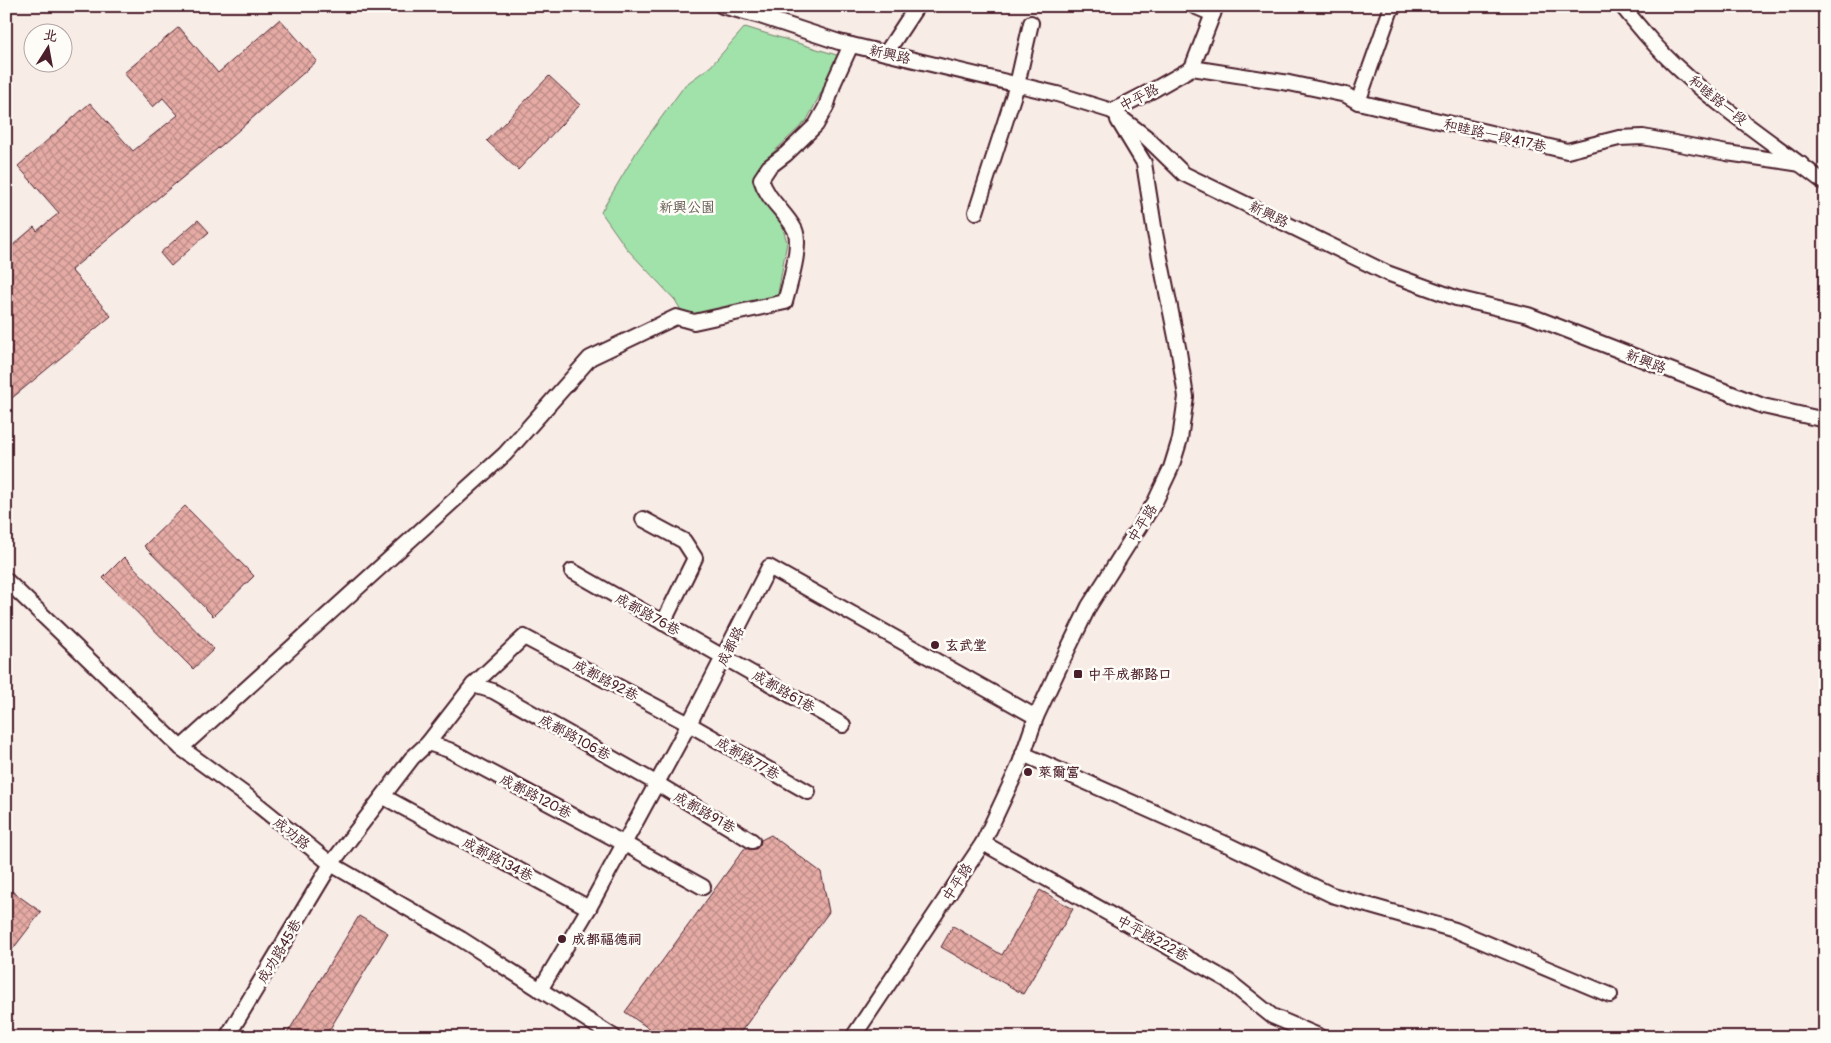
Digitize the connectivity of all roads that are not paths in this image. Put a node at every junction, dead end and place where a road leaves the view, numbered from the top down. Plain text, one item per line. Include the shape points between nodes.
1 (722, 6) edge
2 (917, 6) edge
3 (1194, 6) edge
4 (1622, 6) edge
5 (1390, 7) edge
6 (1214, 10) edge
7 (1030, 22) dead end
8 (851, 45) junction
9 (886, 53) junction
10 (1192, 68) junction
11 (1017, 85) junction
12 (1358, 102) junction
13 (1112, 111) junction
14 (1801, 164) junction
15 (1825, 183) edge
16 (976, 212) dead end
17 (1825, 420) edge
18 (643, 519) dead end
19 (572, 571) dead end
20 (6, 580) edge
21 (663, 623) junction
22 (524, 637) joint
23 (724, 656) junction
24 (473, 684) junction
25 (1036, 717) junction
26 (689, 724) junction
27 (843, 725) dead end
28 (428, 743) junction
29 (181, 748) junction
30 (1023, 754) junction
31 (656, 783) junction
32 (808, 792) dead end
33 (384, 797) junction
34 (752, 840) dead end
35 (623, 843) junction
36 (983, 843) junction
37 (331, 864) junction
38 (703, 887) dead end
39 (589, 908) junction
40 (540, 990) junction
41 (1610, 995) dead end
42 (226, 1037) edge
43 (614, 1037) edge
44 (853, 1037) edge
45 (1321, 1037) edge

1 - 8 street, 新興路
2 - 9 street
3 - 6 street
4 - 14 street, 和睦路一段 via 1678,69
5 - 12 street
6 - 10 street
7 - 11 street
8 - 9 street, 新興路
8 - 29 street via 816,125 769,167 761,180 763,189 795,231 797,246 784,302 694,322 676,317 590,358 505,454
9 - 11 street, 新興路
10 - 12 street, 和睦路一段417巷 via 1308,87 1346,95
10 - 13 street, 中平路
11 - 13 street, 新興路 via 1086,101
11 - 16 street
12 - 14 street, 和睦路一段417巷 via 1567,152 1619,138 1643,137
13 - 17 street, 新興路 via 1146,136 1184,174 1387,272 1456,298 1528,315 1763,406
13 - 25 street, 中平路 via 1144,162 1186,397 1180,439 1171,468 1155,502 1089,606
14 - 15 street, 和睦路一段
18 - 21 street via 684,541 695,558
19 - 21 street, 成都路76巷
20 - 29 street, 成功路
21 - 23 street, 成都路76巷
22 - 24 street, 成功路45巷
22 - 26 street, 成都路92巷
23 - 25 street, 成都路 via 769,567
23 - 26 street, 成都路
23 - 27 street, 成都路61巷
24 - 28 street, 成功路45巷
24 - 31 street, 成都路106巷 via 493,691
25 - 30 street, 中平路
26 - 31 street, 成都路
26 - 32 street, 成都路77巷
28 - 33 street, 成功路45巷 via 412,758
28 - 35 street, 成都路120巷 via 449,750
29 - 37 street, 成功路
30 - 36 street, 中平路
30 - 41 street via 1332,895 1455,930
31 - 34 street, 成都路91巷
31 - 35 street, 成都路
33 - 37 street, 成功路45巷
33 - 39 street, 成都路134巷
35 - 38 street, 成都路120巷
35 - 39 street, 成都路
36 - 44 street, 中平路
36 - 45 street, 中平路222巷 via 1227,980 1272,1016
37 - 40 street, 成功路 via 461,939
37 - 42 street, 成功路45巷
39 - 40 street, 成都路
40 - 43 street, 成功路

